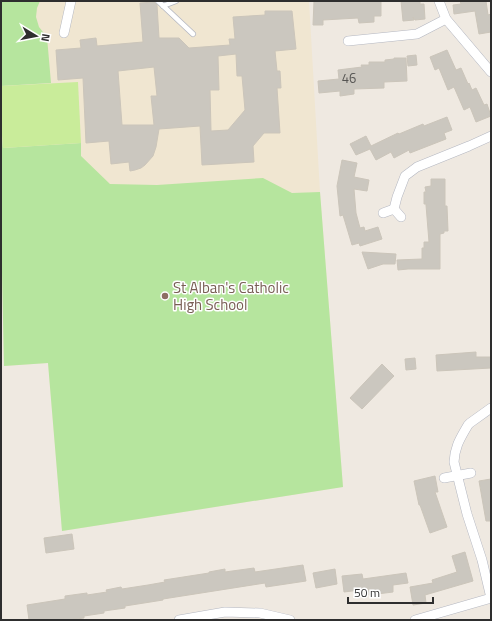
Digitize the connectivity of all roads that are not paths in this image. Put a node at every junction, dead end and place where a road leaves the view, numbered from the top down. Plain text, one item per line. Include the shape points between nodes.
1 (71, 1) edge
2 (158, 1) edge
3 (176, 1) edge
4 (439, 1) edge
5 (163, 6) junction
6 (446, 19) junction
7 (64, 33) dead end
8 (193, 34) dead end
9 (348, 41) dead end
10 (491, 72) edge
11 (491, 136) edge
12 (394, 209) junction
13 (383, 213) dead end
14 (401, 217) dead end
15 (491, 408) edge
16 (471, 473) dead end
17 (457, 476) junction
18 (444, 478) dead end
19 (491, 598) edge
20 (179, 620) edge
21 (290, 620) edge
22 (415, 620) edge

1 - 7 street
2 - 5 lane
3 - 5 lane
4 - 6 street
5 - 8 lane
6 - 9 street via 417,34
6 - 10 street
11 - 12 street via 417,167 405,176
12 - 13 street
12 - 14 street
15 - 17 street via 470,423 458,443 454,462
16 - 17 street
17 - 18 street
17 - 19 street
19 - 22 street
20 - 21 street via 232,612 260,613

